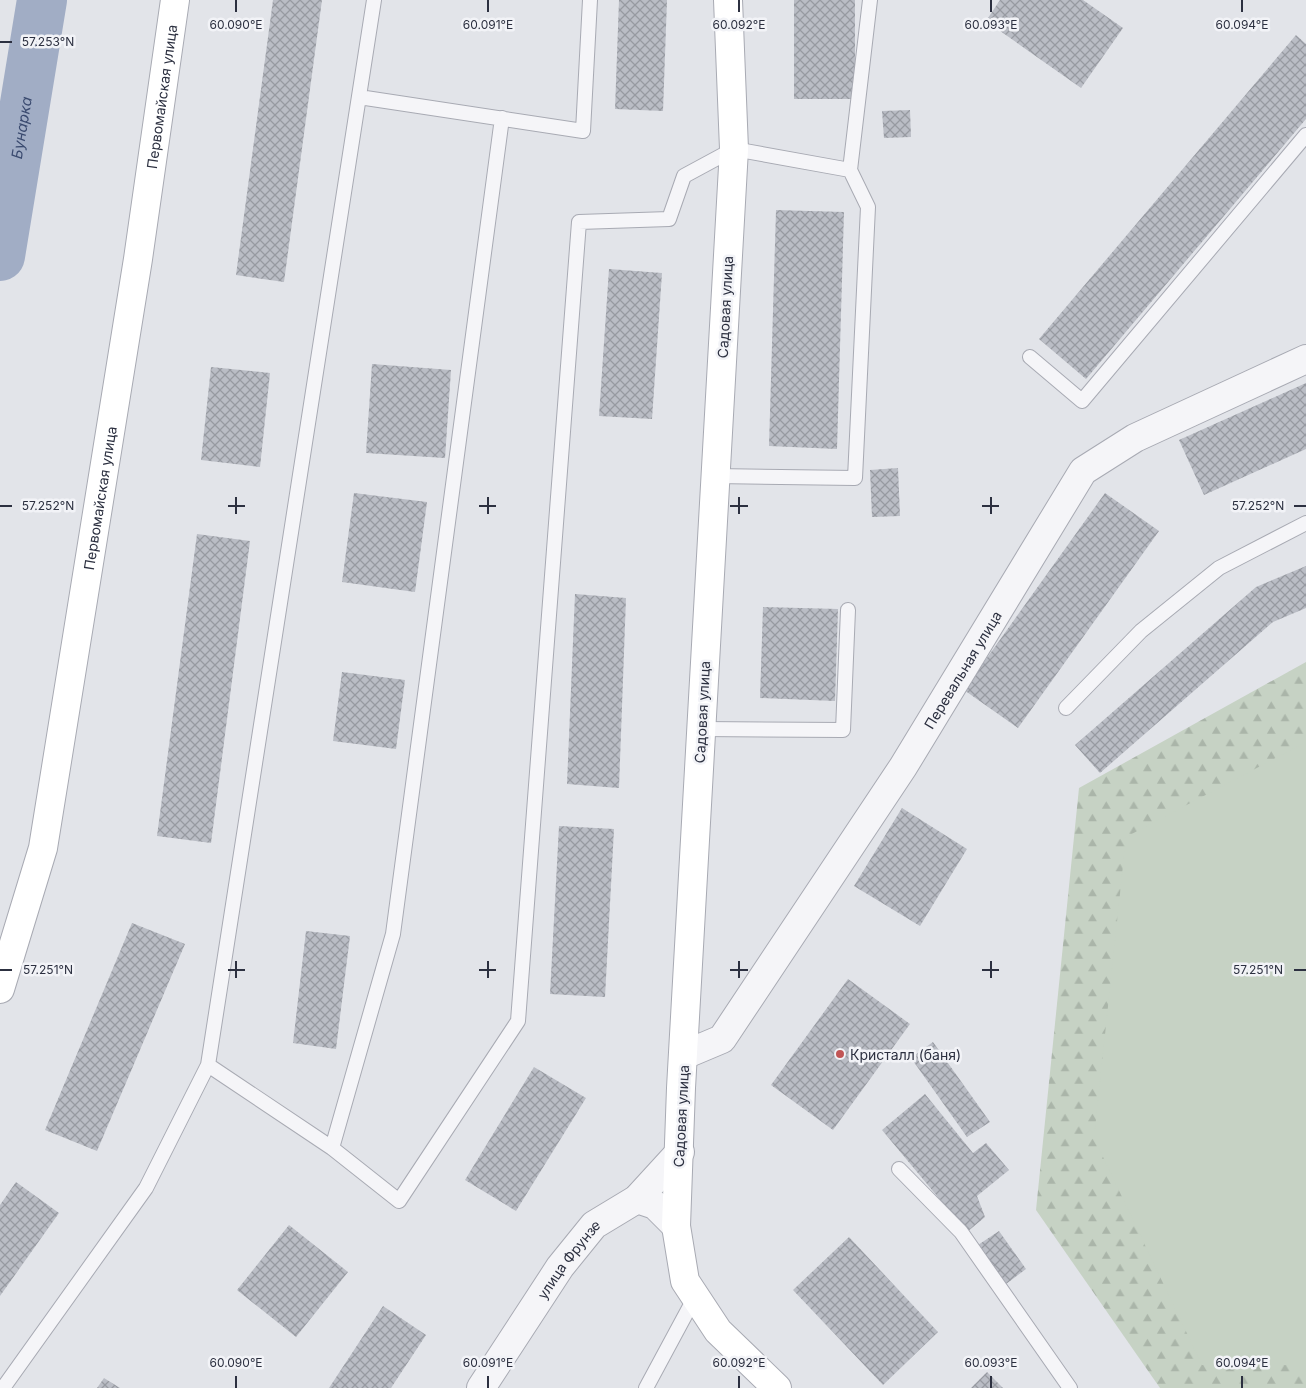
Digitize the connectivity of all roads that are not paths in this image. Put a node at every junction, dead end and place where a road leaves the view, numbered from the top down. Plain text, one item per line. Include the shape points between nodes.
1 (175, 0) edge
2 (374, 0) edge
3 (590, 0) edge
4 (728, 0) edge
5 (870, 0) edge
6 (359, 97) junction
7 (502, 118) junction
8 (1306, 134) edge
9 (734, 149) junction
10 (850, 170) junction
11 (1030, 357) dead end
12 (1306, 359) edge
13 (716, 476) junction
14 (1306, 523) edge
15 (848, 610) dead end
16 (1066, 708) dead end
17 (701, 729) junction
18 (0, 989) edge
19 (684, 1055) junction
20 (208, 1065) junction
21 (332, 1148) junction
22 (680, 1152) junction
23 (899, 1168) dead end
24 (636, 1199) junction
25 (676, 1226) junction
26 (695, 1296) junction
27 (3, 1388) edge
28 (481, 1388) edge
29 (646, 1388) edge
30 (777, 1388) edge
31 (1070, 1388) edge

1 - 18 street, Первомайская улица via 137,269 43,848
2 - 6 lane
3 - 7 lane via 583,130
4 - 9 street, Садовая улица
5 - 10 lane
6 - 7 lane
6 - 20 lane
7 - 21 lane via 393,934
8 - 11 lane via 1082,401
9 - 10 lane
9 - 13 street, Садовая улица
9 - 21 lane via 684,176 669,219 579,222 518,1021 400,1201
10 - 13 lane via 868,207 855,478
12 - 19 street, Перевальная улица via 1134,438 1083,471 902,767 722,1039
13 - 17 street, Садовая улица
14 - 16 lane via 1219,568 1141,631
15 - 17 lane via 843,730
17 - 19 street, Садовая улица
19 - 22 street, Садовая улица
20 - 21 lane
20 - 27 lane via 146,1188
22 - 24 street, улица Фрунзе
22 - 25 street, Садовая улица
23 - 31 lane via 961,1232
24 - 25 street via 655,1205
24 - 28 street, улица Фрунзе via 594,1225 560,1267
25 - 26 street, Садовая улица via 685,1281
26 - 29 lane
26 - 30 street, Садовая улица via 718,1331

